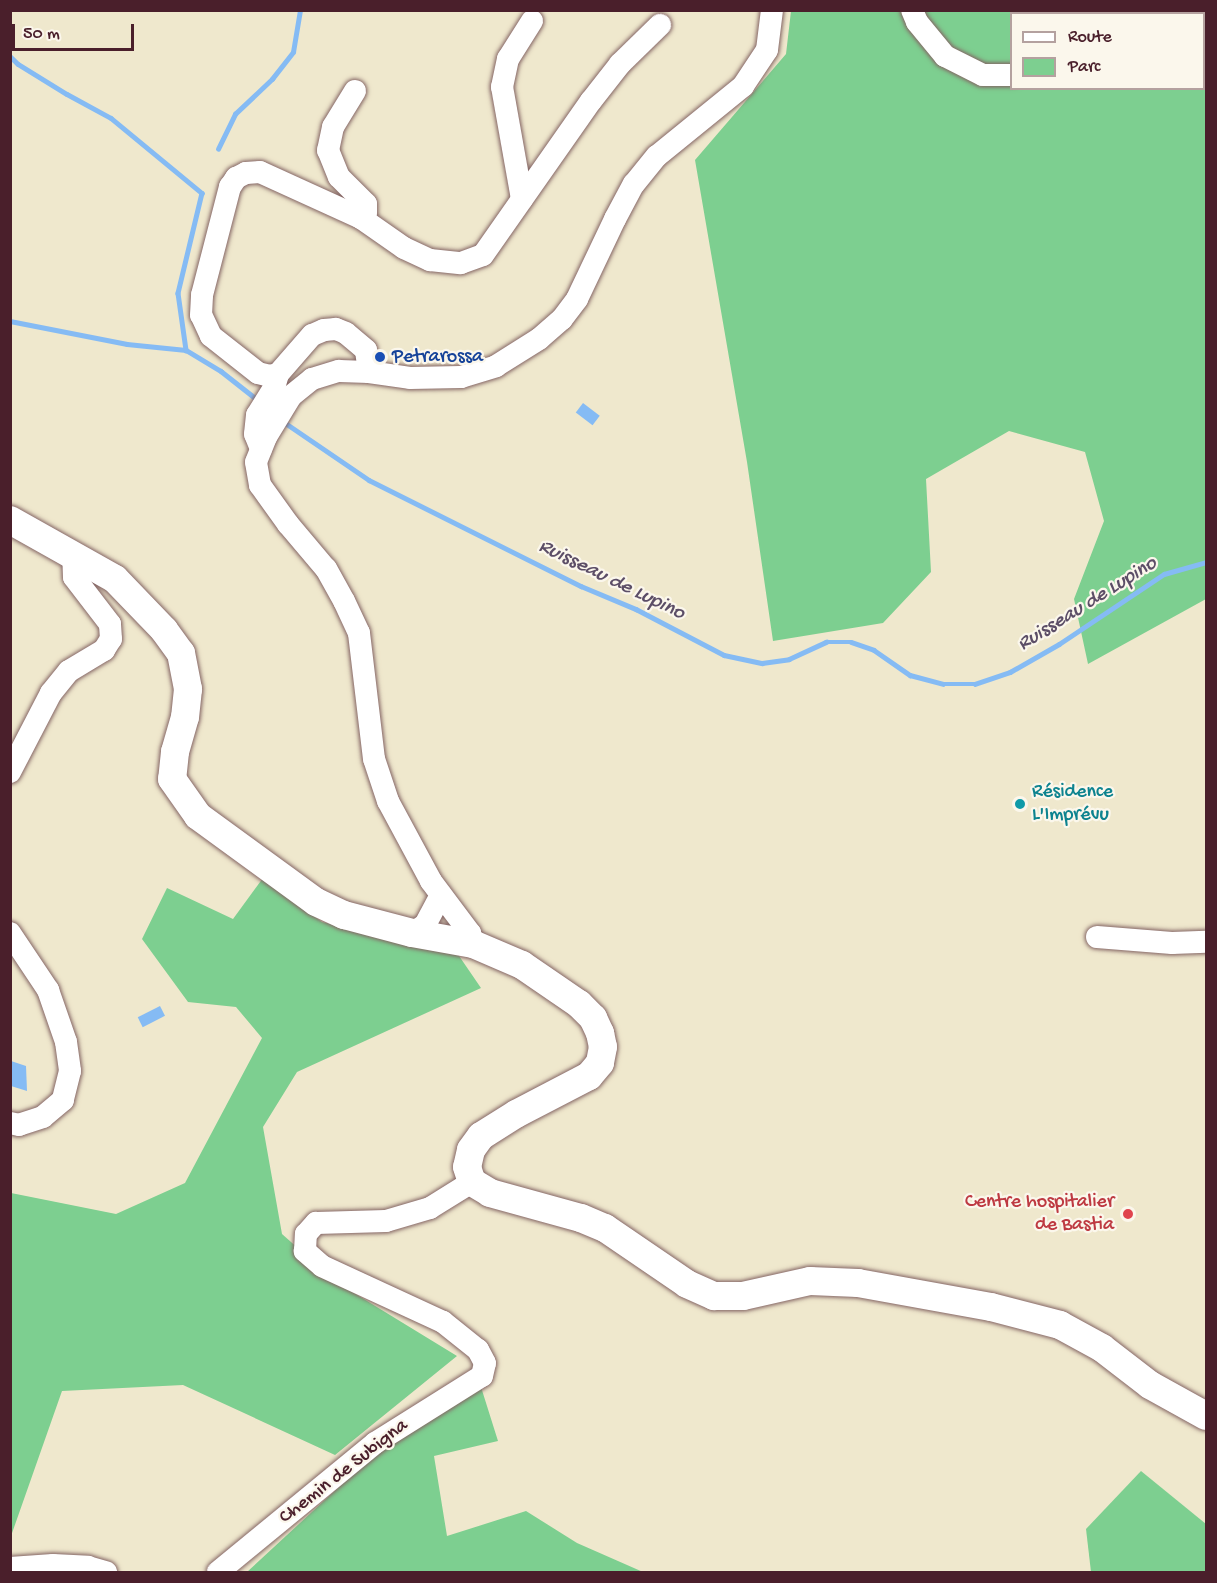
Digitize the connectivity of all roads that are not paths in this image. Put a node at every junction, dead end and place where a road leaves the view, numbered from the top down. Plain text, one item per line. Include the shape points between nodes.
1 (772, 10) edge
2 (912, 10) edge
3 (532, 21) dead end
4 (660, 25) dead end
5 (1010, 75) edge
6 (356, 91) dead end
7 (522, 199) junction
8 (361, 218) junction
9 (369, 372) junction
10 (278, 375) junction
11 (264, 443) junction
12 (10, 520) edge
13 (73, 553) junction
14 (10, 772) edge
15 (441, 895) junction
16 (10, 933) edge
17 (412, 933) junction
18 (1097, 937) dead end
19 (1206, 942) edge
20 (473, 944) junction
21 (10, 1123) edge
22 (472, 1182) junction
23 (1206, 1416) edge
24 (10, 1568) edge
25 (106, 1572) edge
26 (218, 1572) edge

1 - 9 street via 767,50 743,86 657,156 634,184 577,299 562,319 496,366 461,377 410,378
2 - 5 street via 945,56 983,75
3 - 7 street via 508,59 502,87
4 - 7 street via 613,74
6 - 8 street via 333,127 328,150 339,177 366,204
7 - 8 street via 483,255 461,263 430,260 404,248
8 - 10 street via 260,172 236,178 230,187 202,295 201,315 211,336 258,373
9 - 10 street via 366,350 336,329 312,336
9 - 11 street via 339,371 312,378 291,396
10 - 11 street via 255,434
11 - 15 street via 256,462 260,485 326,570 359,633 374,759 388,801
12 - 13 main road
13 - 14 street via 74,577 110,624 111,639 104,650 69,671 51,693
13 - 17 main road via 115,579 181,653 188,689 172,779 198,816 316,902 344,915
15 - 17 street via 425,925
15 - 20 street via 470,933
16 - 21 street via 48,990 66,1042 70,1071 63,1100 44,1118 19,1125
17 - 20 main road
18 - 19 street
20 - 22 main road via 522,965 579,1004 593,1018 603,1047 600,1063 590,1076 481,1136 471,1150 467,1167
22 - 23 main road via 490,1193 605,1228 687,1284 714,1296 743,1296 810,1281 858,1283 991,1307 1060,1325 1102,1348 1150,1385
22 - 26 street, Chemin de Subigna via 430,1208 386,1221 316,1223 306,1234 305,1251 322,1266 443,1322 478,1350 485,1363 482,1376 375,1443
24 - 25 street via 53,1565

